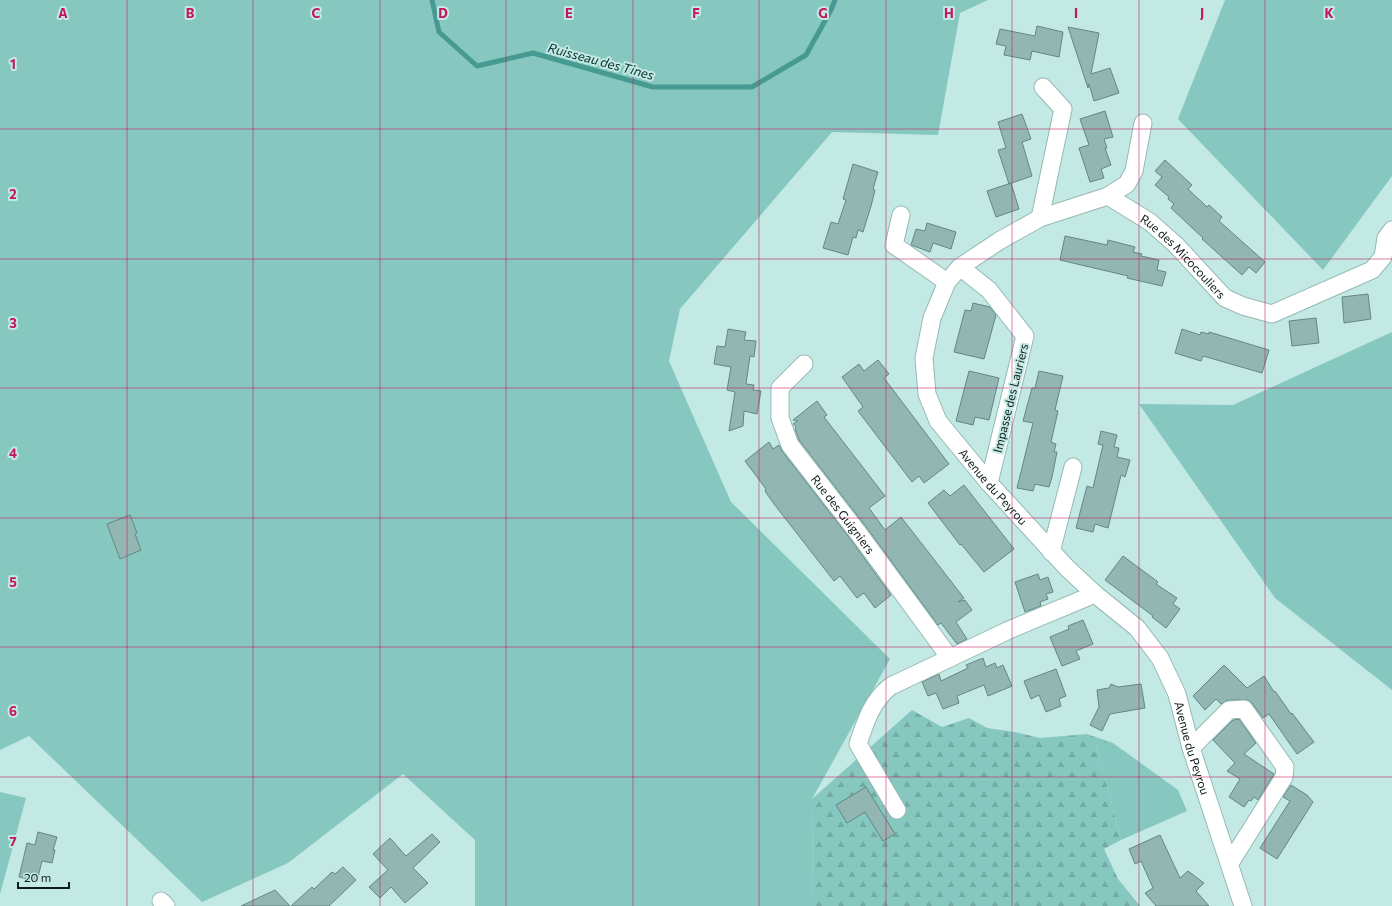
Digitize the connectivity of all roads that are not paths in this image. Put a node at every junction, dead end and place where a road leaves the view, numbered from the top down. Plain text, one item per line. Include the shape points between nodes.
1 (1043, 87) dead end
2 (1143, 123) dead end
3 (1108, 196) junction
4 (901, 215) dead end
5 (1040, 218) junction
6 (1392, 230) edge
7 (960, 267) junction
8 (947, 282) junction
9 (804, 364) dead end
10 (1073, 467) dead end
11 (989, 483) junction
12 (1051, 552) junction
13 (1096, 594) junction
14 (950, 658) junction
15 (1191, 748) junction
16 (897, 810) dead end
17 (1230, 863) junction
18 (1243, 906) edge

1 - 5 street via 1063,109
2 - 3 street, Avenue du Peyrou via 1134,171 1127,184
3 - 5 street, Avenue du Peyrou
3 - 6 street, Rue des Micocouliers via 1150,222 1176,245 1225,298 1272,314 1372,270 1383,257 1386,238
4 - 8 street via 894,245
5 - 7 street, Avenue du Peyrou
7 - 8 street, Avenue du Peyrou
7 - 11 street, Impasse des Lauriers via 990,290 1025,336
8 - 11 street, Avenue du Peyrou via 932,318 924,358 927,394 938,422
9 - 14 street, Rue des Guigniers via 780,388 780,418 790,446
10 - 12 street
11 - 12 street, Avenue du Peyrou
12 - 13 street, Avenue du Peyrou
13 - 14 street
13 - 15 street, Avenue du Peyrou via 1137,628 1160,658 1176,694
14 - 16 street via 883,692 864,726 858,744
15 - 17 street, Avenue du Peyrou
15 - 17 street via 1229,710 1244,709 1285,767 1284,777
17 - 18 street, Avenue du Peyrou

